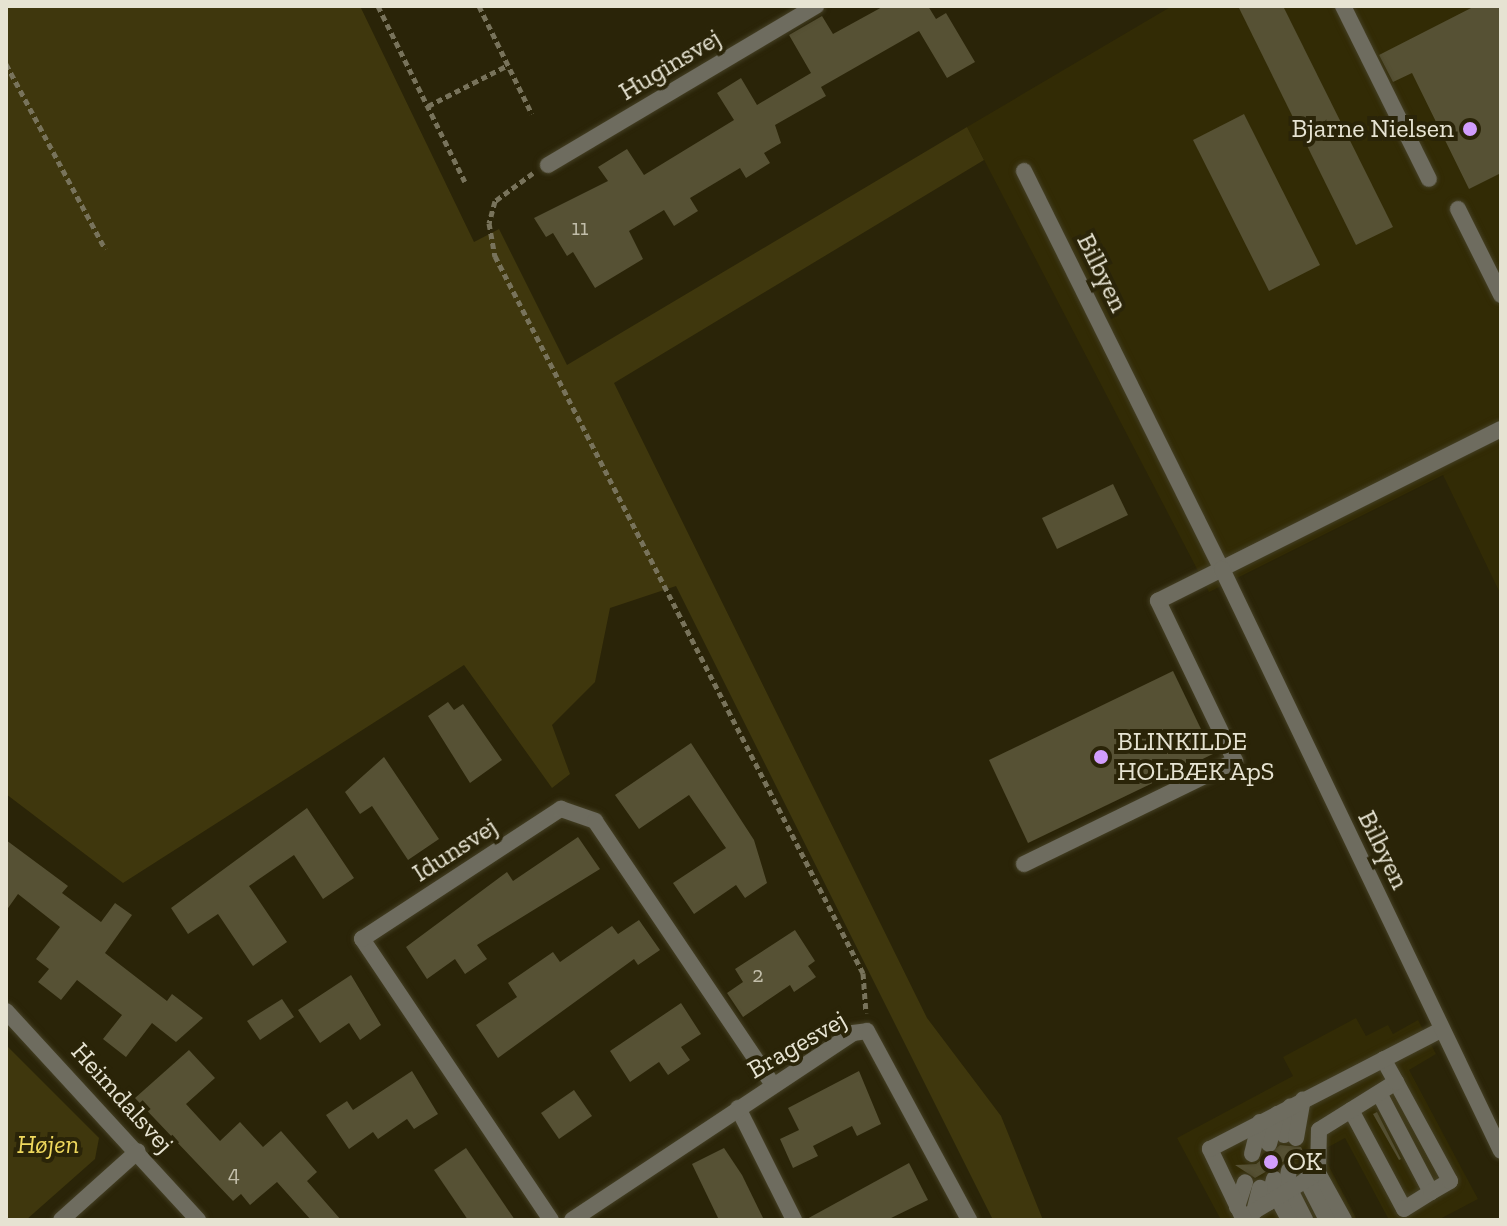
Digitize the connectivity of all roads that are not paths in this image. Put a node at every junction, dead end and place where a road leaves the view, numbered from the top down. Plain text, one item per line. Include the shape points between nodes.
1 (816, 6) edge
2 (1343, 6) edge
3 (548, 165) road end
4 (1024, 171) dead end
5 (1429, 179) dead end
6 (1458, 209) dead end
7 (1501, 295) edge
8 (1501, 429) edge
9 (1222, 569) junction
10 (1024, 864) dead end
11 (6, 1011) edge
12 (1442, 1029) junction
13 (1383, 1059) junction
14 (1396, 1082) junction
15 (773, 1085) junction
16 (1379, 1093) junction
17 (1290, 1107) junction
18 (738, 1108) junction
19 (1351, 1110) junction
20 (1260, 1122) junction
21 (138, 1151) junction
22 (1501, 1151) edge
23 (1252, 1154) dead end
24 (1289, 1170) dead end
25 (1312, 1176) junction
26 (1431, 1192) junction
27 (1262, 1199) edge
28 (61, 1220) edge
29 (198, 1220) edge
30 (551, 1220) edge
31 (572, 1220) edge
32 (794, 1220) edge
33 (969, 1220) edge
34 (1289, 1220) edge
35 (1305, 1220) edge
36 (1327, 1220) edge
37 (1344, 1220) edge

1 - 3 street, Huginsvej
2 - 5 street
4 - 9 street, Bilbyen
6 - 7 street
8 - 9 street
9 - 10 street via 1158,601 1235,761
9 - 12 street, Bilbyen
11 - 21 street, Heimdalsvej
12 - 13 street
12 - 22 street, Bilbyen
13 - 14 street
13 - 17 street
14 - 16 street
14 - 26 street via 1450,1181
15 - 18 street, Bragesvej
15 - 30 street, Idunsvej via 595,821 561,809 362,939
15 - 33 street, Bragesvej via 867,1031
16 - 19 street
16 - 26 street
17 - 17 street via 1283,1139
17 - 20 street
18 - 31 street, Bragesvej
18 - 32 street
19 - 25 street via 1319,1130
19 - 26 street via 1404,1209
20 - 23 street
20 - 27 street via 1210,1149
21 - 28 street
21 - 29 street, Heimdalsvej
24 - 27 street
25 - 27 street
25 - 36 street
25 - 37 street
27 - 34 street
27 - 35 street

